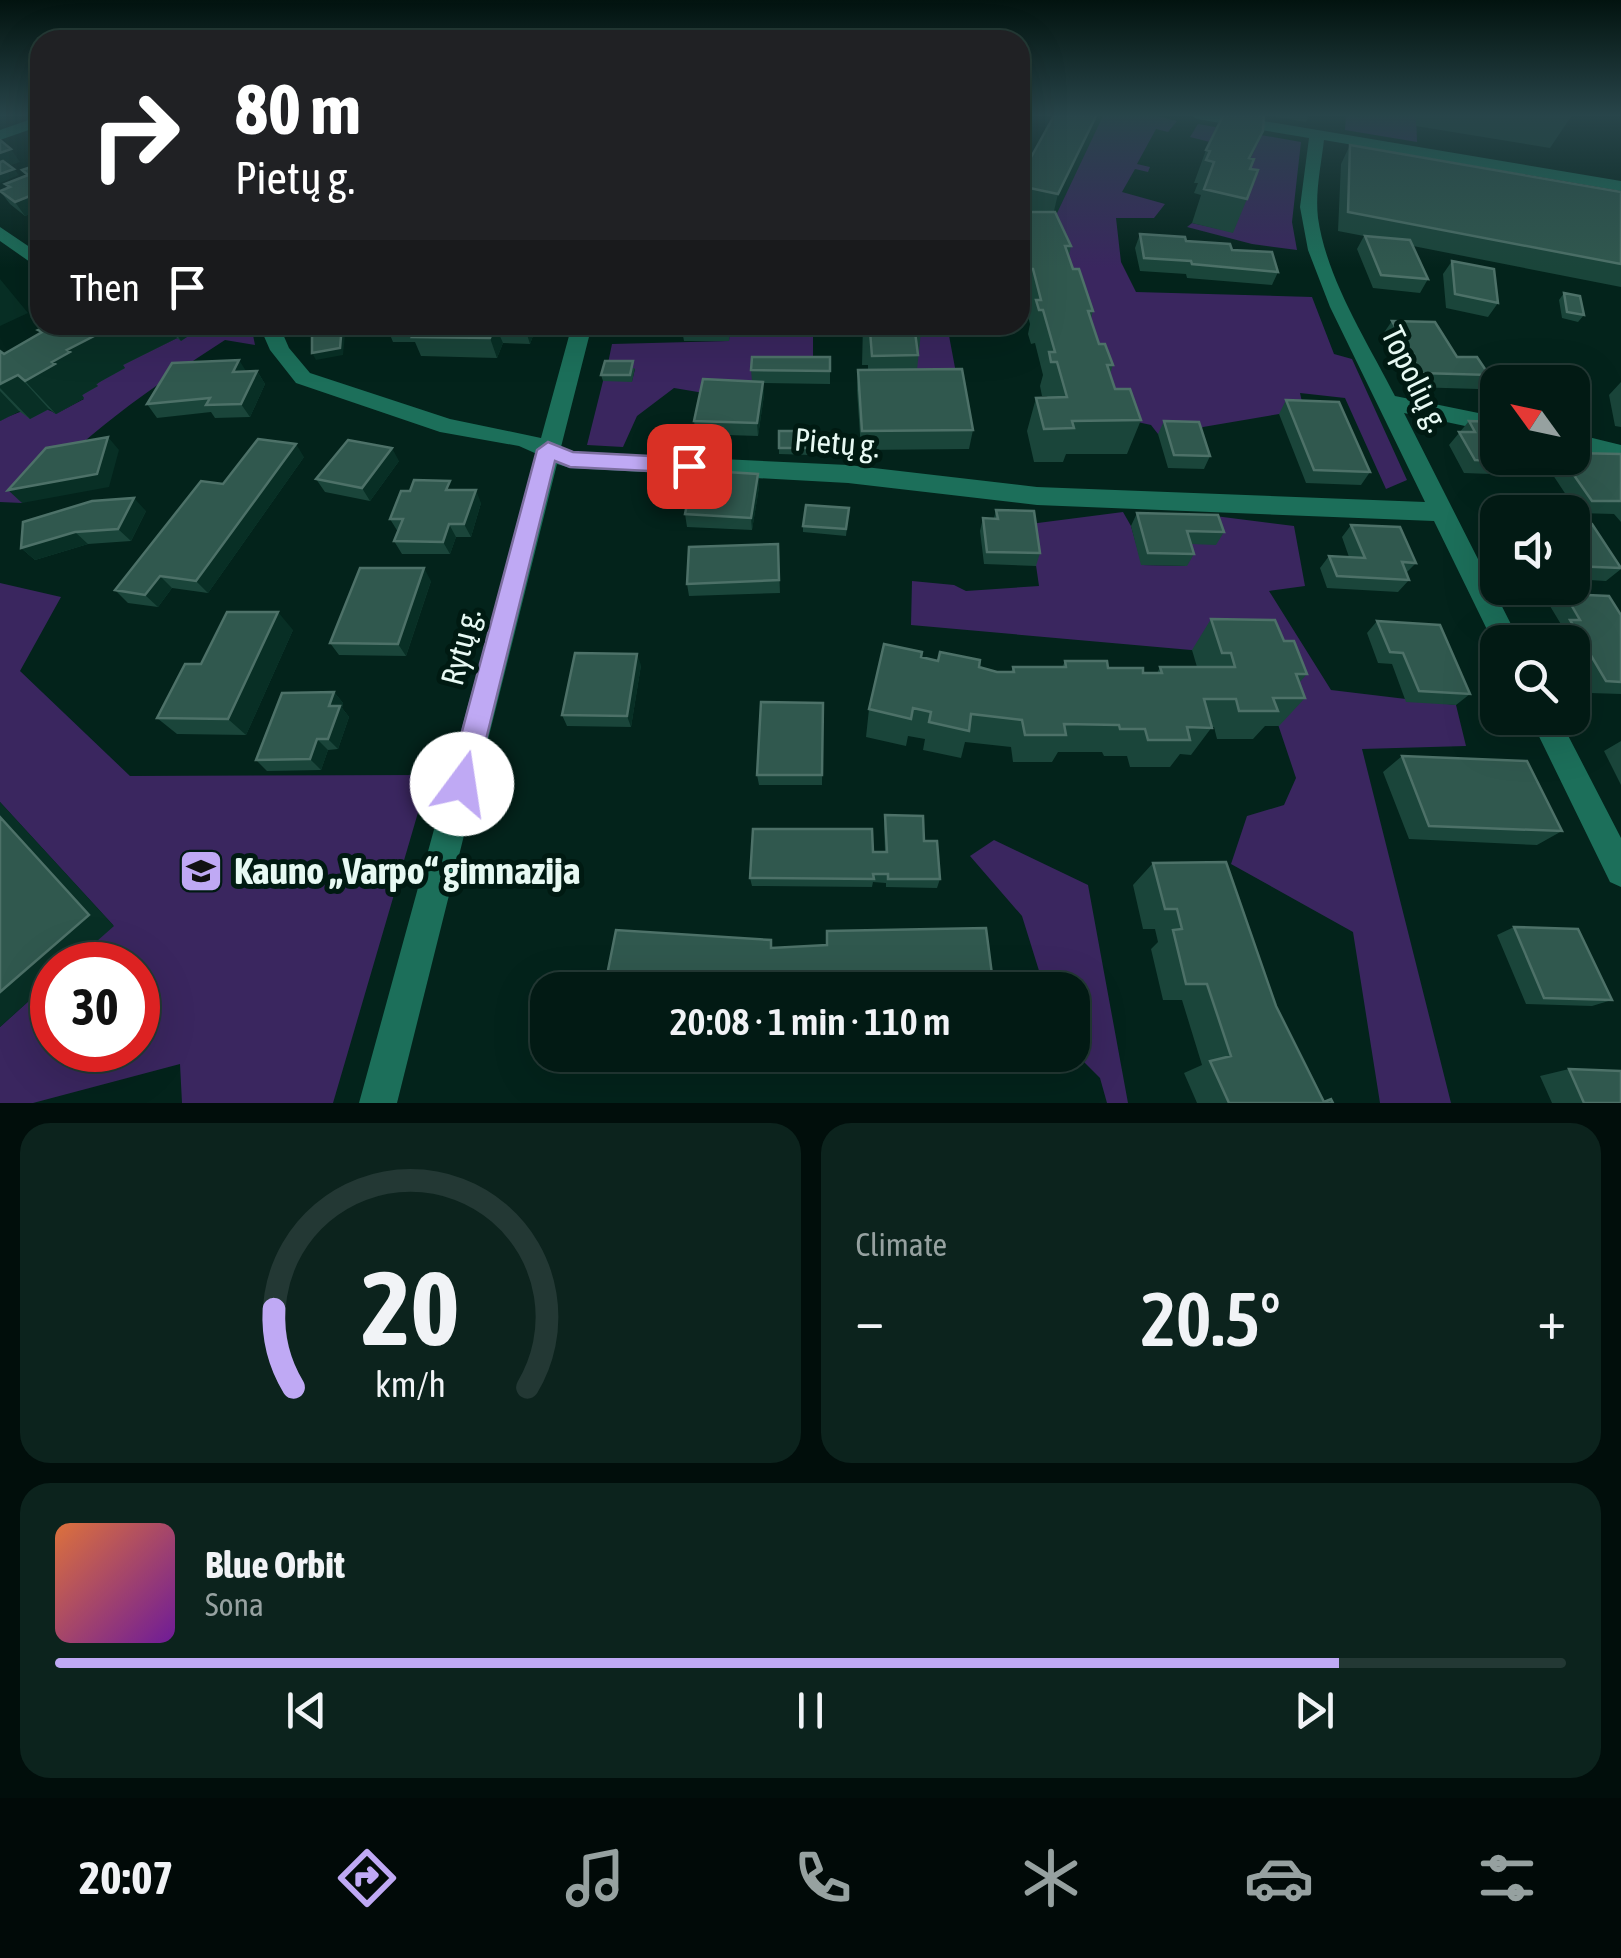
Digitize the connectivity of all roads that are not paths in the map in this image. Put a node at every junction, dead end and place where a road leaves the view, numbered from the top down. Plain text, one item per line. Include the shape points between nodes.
1 (1313, 165) edge
2 (1501, 165) edge
3 (1621, 186) edge
4 (0, 232) edge
5 (30, 255) edge
6 (273, 335) edge
7 (579, 335) edge
8 (1387, 402) junction
9 (1480, 421) edge
10 (1590, 445) edge
11 (548, 450) junction
12 (1621, 453) edge
13 (1441, 512) junction
14 (1498, 625) edge
15 (1553, 735) edge
16 (1621, 870) edge
17 (378, 1103) edge

1 - 8 street, Topolių g. via 1311,228 1340,307
2 - 3 street
4 - 5 street
6 - 11 street, Pietų g. via 303,378
7 - 11 street, Rytų g.
8 - 9 street
8 - 13 street, Topolių g.
10 - 12 street
11 - 13 street, Pietų g. via 570,460 848,474 1037,496
11 - 17 street, Rytų g.
13 - 14 street, Topolių g.
15 - 16 street

